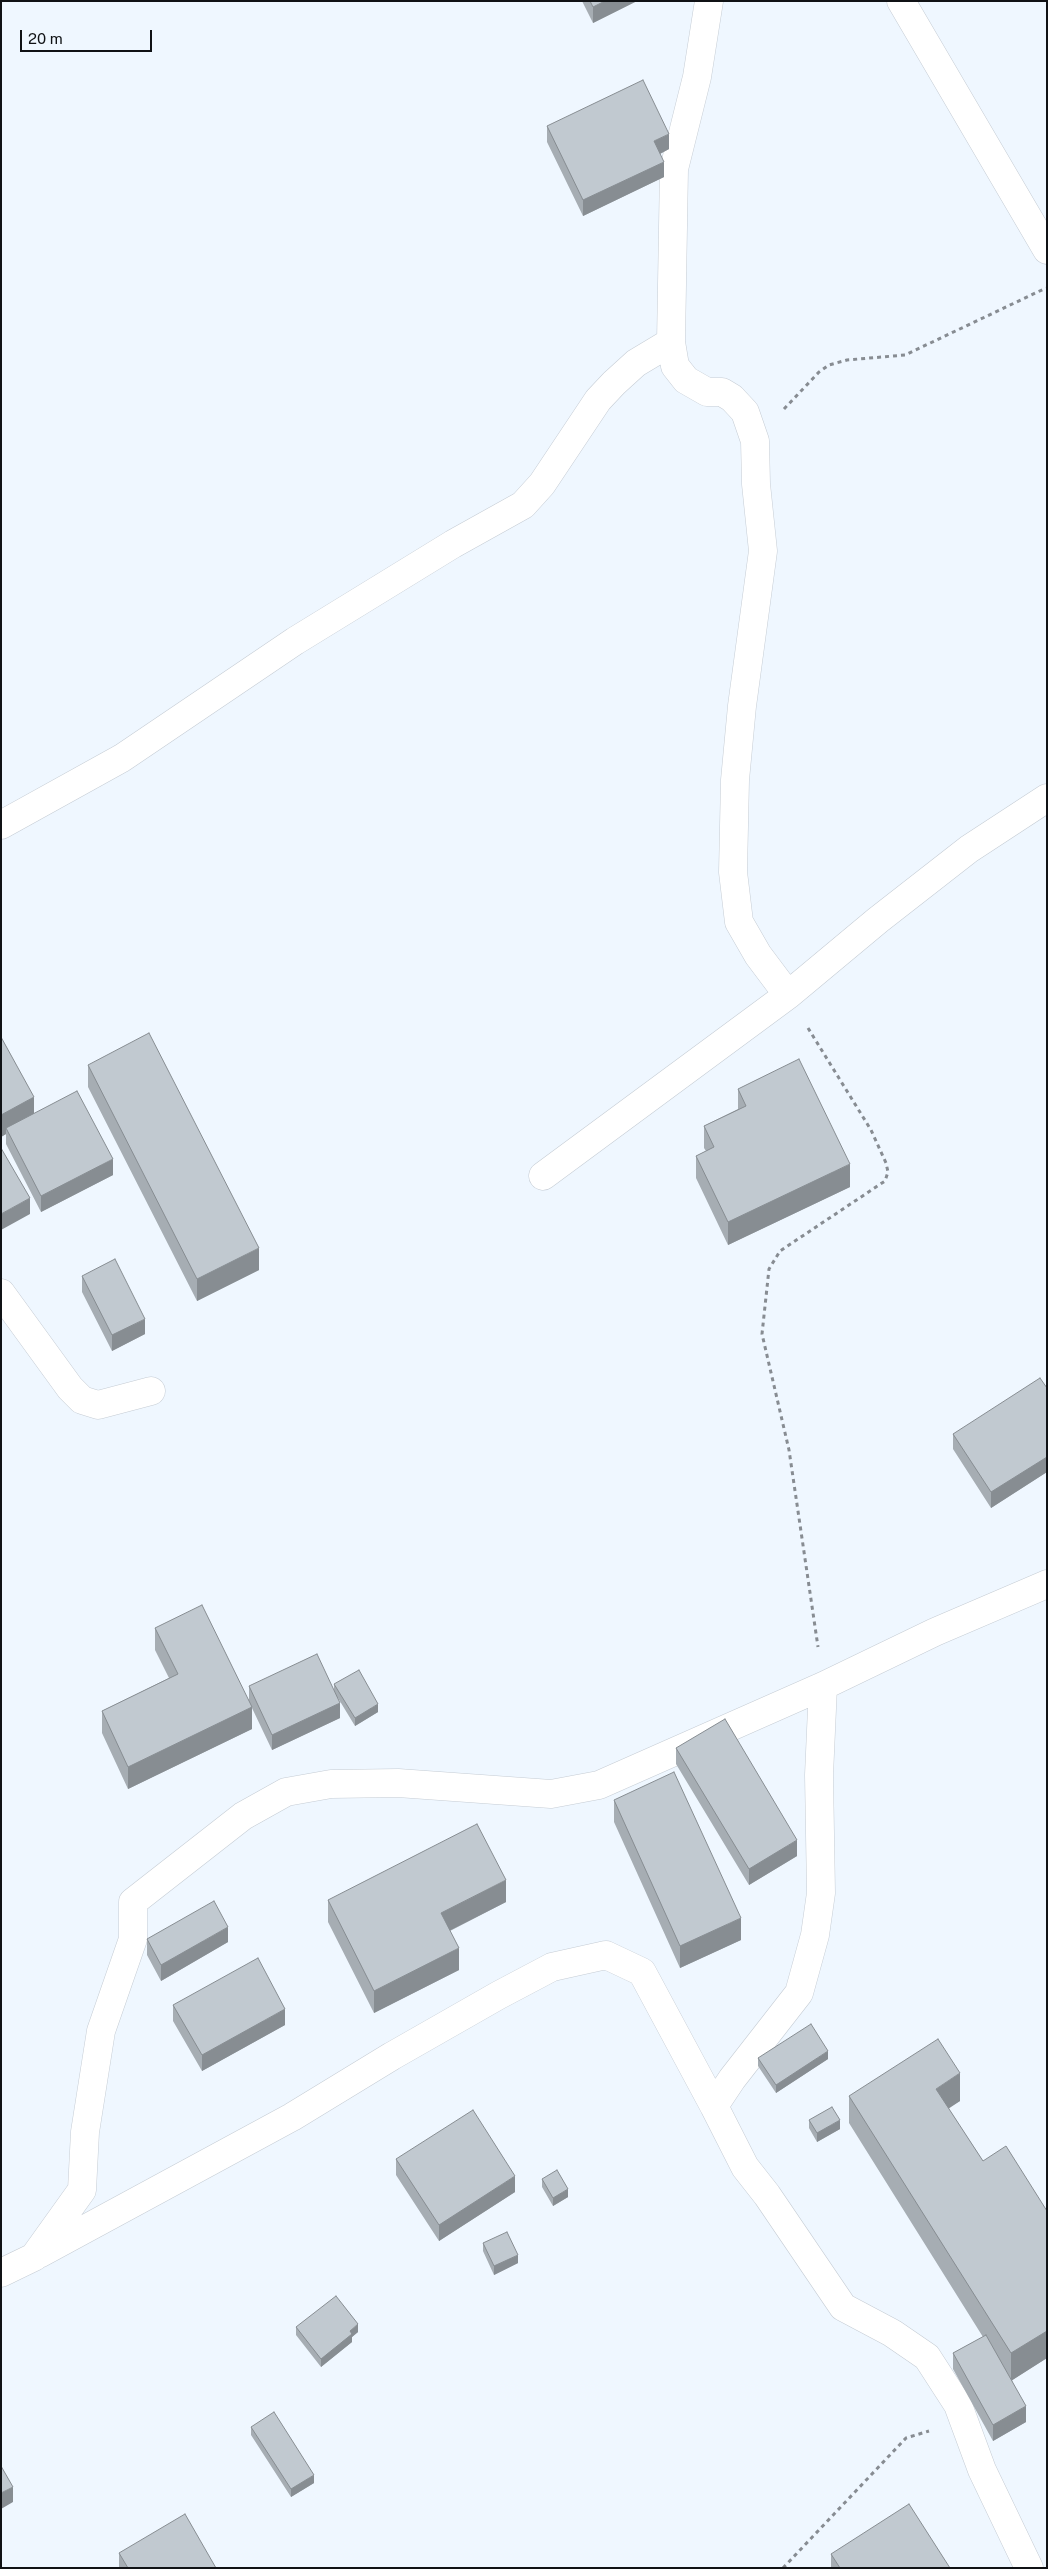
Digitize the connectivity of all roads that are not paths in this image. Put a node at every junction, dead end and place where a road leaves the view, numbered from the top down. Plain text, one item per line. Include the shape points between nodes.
1 (709, 1) edge
2 (901, 1) edge
3 (1047, 250) edge
4 (671, 342) junction
5 (1047, 798) edge
6 (1, 826) edge
7 (788, 995) junction
8 (543, 1176) dead end
9 (1, 1294) edge
10 (151, 1391) dead end
11 (1047, 1584) edge
12 (824, 1686) junction
13 (714, 2106) junction
14 (34, 2257) junction
15 (1, 2273) edge
16 (1029, 2568) edge

1 - 4 street via 697,77 674,168
2 - 3 street
4 - 6 street via 636,363 608,388 542,484 523,505 453,544 295,642 122,758
4 - 7 street via 675,366 686,380 708,392 722,392 732,398 745,412 755,441 763,551 735,780 733,872 739,922 758,955
5 - 7 street via 969,849
7 - 8 street
9 - 10 street via 82,1400 98,1405
11 - 12 street via 935,1632
12 - 13 street via 819,1775 821,1893 815,1935 799,1993
12 - 14 street via 600,1785 551,1794 398,1783 331,1784 286,1792 243,1816 133,1902 133,1938 101,2031 85,2132 82,2190
13 - 14 street via 642,1972 606,1955 552,1967 392,2056 284,2122
13 - 16 street via 745,2167 843,2307 892,2333 927,2357 958,2405 982,2470
14 - 15 street

